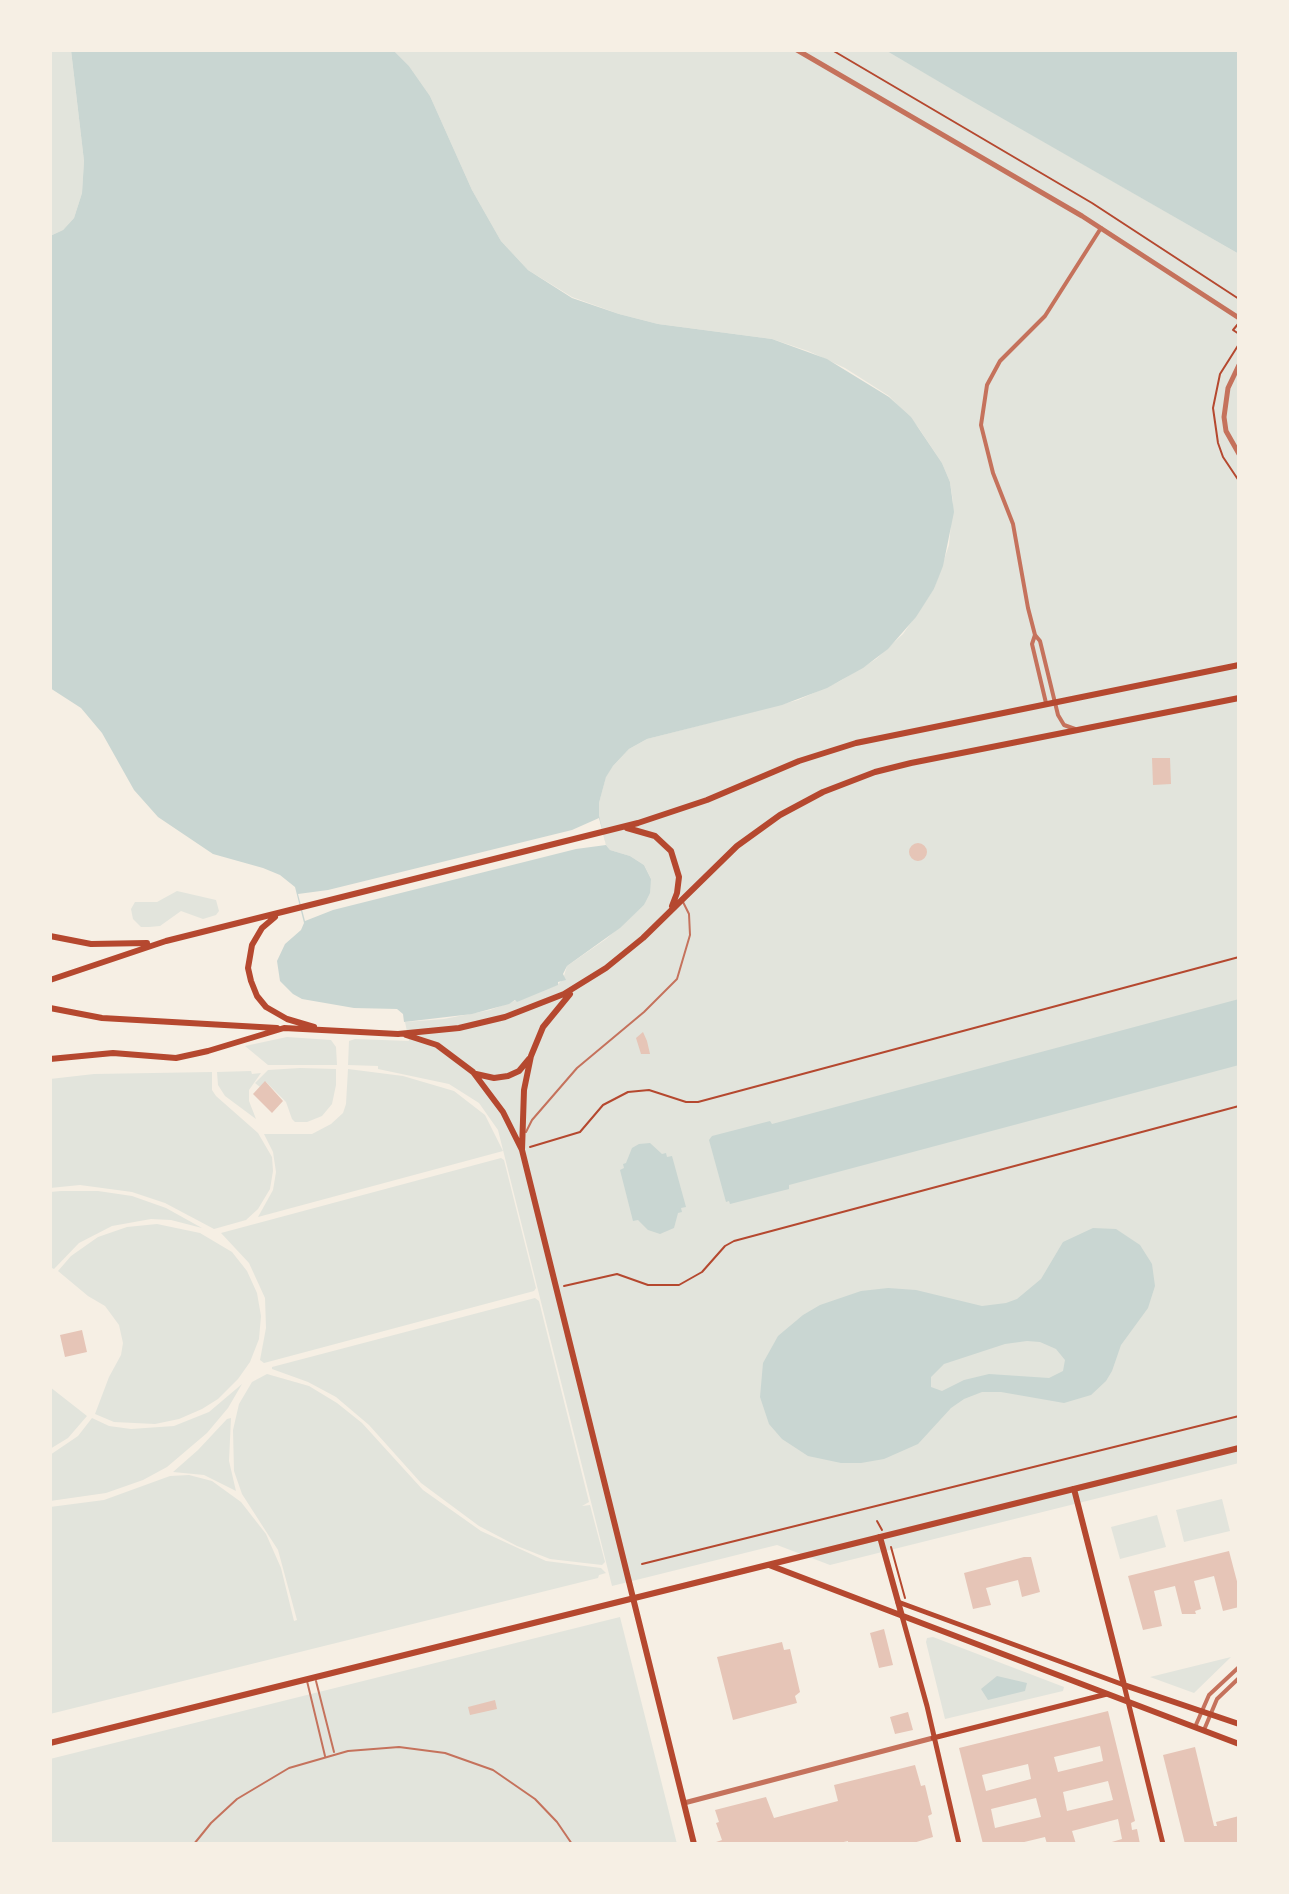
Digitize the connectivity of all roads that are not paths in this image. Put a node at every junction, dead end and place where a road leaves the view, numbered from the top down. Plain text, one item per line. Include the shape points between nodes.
1 (797, 50) edge
2 (1101, 228) junction
3 (1239, 320) edge
4 (1239, 365) edge
5 (1239, 454) edge
6 (1035, 635) junction
7 (1239, 665) edge
8 (1239, 698) edge
9 (1055, 701) junction
10 (1046, 703) junction
11 (1077, 729) junction
12 (620, 828) junction
13 (681, 899) junction
14 (668, 912) junction
15 (282, 913) junction
16 (50, 936) edge
17 (166, 941) junction
18 (50, 980) edge
19 (578, 986) junction
20 (50, 1008) edge
21 (284, 1028) junction
22 (326, 1031) junction
23 (398, 1034) junction
24 (531, 1056) junction
25 (50, 1059) edge
26 (473, 1072) junction
27 (524, 1137) junction
28 (522, 1150) junction
29 (1239, 1448) edge
30 (1074, 1489) junction
31 (880, 1537) junction
32 (769, 1565) junction
33 (633, 1598) junction
34 (898, 1602) junction
35 (902, 1616) junction
36 (1239, 1667) edge
37 (316, 1678) junction
38 (1239, 1678) edge
39 (307, 1680) junction
40 (1124, 1685) junction
41 (1107, 1694) junction
42 (1128, 1702) junction
43 (1201, 1712) junction
44 (1209, 1714) junction
45 (1239, 1724) edge
46 (1195, 1727) junction
47 (1204, 1730) junction
48 (933, 1738) junction
49 (50, 1743) edge
50 (1239, 1744) edge
51 (334, 1754) junction
52 (325, 1756) junction
53 (684, 1803) junction
54 (194, 1844) edge
55 (572, 1844) edge
56 (694, 1844) edge
57 (959, 1844) edge
58 (1163, 1844) edge

1 - 2 street
2 - 3 street
2 - 6 street via 1045,316 1000,361 983,403 983,439 1015,532
4 - 5 street via 1228,388 1224,417
6 - 9 street
6 - 10 street via 1032,644
7 - 9 main road
8 - 11 main road
9 - 10 main road
9 - 11 street via 1060,720
10 - 12 main road via 856,743
11 - 13 main road via 911,763 823,792 737,846
12 - 14 main road via 655,836 674,856 679,882
12 - 15 main road
13 - 14 main road
13 - 27 lane via 689,914 690,935 677,979 577,1068 532,1120
14 - 19 main road via 620,958
15 - 17 main road
15 - 22 main road via 254,939 251,981 266,1007
16 - 17 main road via 111,945
17 - 18 main road
19 - 23 main road via 489,1022
19 - 24 main road via 548,1020
20 - 21 main road via 102,1018
21 - 22 main road
21 - 25 main road via 176,1058 113,1053
22 - 23 main road
23 - 26 main road via 437,1045
24 - 26 main road via 519,1071 501,1078
24 - 27 main road via 524,1090
26 - 28 main road
27 - 28 main road
28 - 33 main road
29 - 30 main road
30 - 31 main road
30 - 40 main road
31 - 32 main road
31 - 34 main road
32 - 33 main road
32 - 35 main road
33 - 37 main road
33 - 53 main road
34 - 35 main road
34 - 40 main road
35 - 41 main road
35 - 48 main road
36 - 43 street via 1213,1691
37 - 39 main road
37 - 51 lane
38 - 44 street
39 - 49 main road
39 - 52 lane
40 - 42 main road
40 - 43 main road
41 - 42 main road
41 - 48 main road
42 - 46 main road
42 - 58 main road
43 - 44 main road
43 - 46 street
44 - 45 main road
44 - 47 street
46 - 47 main road
47 - 50 main road
48 - 53 street
48 - 57 main road
51 - 52 lane
51 - 55 lane via 399,1747 474,1762 527,1792
52 - 54 lane via 253,1788
53 - 56 main road

